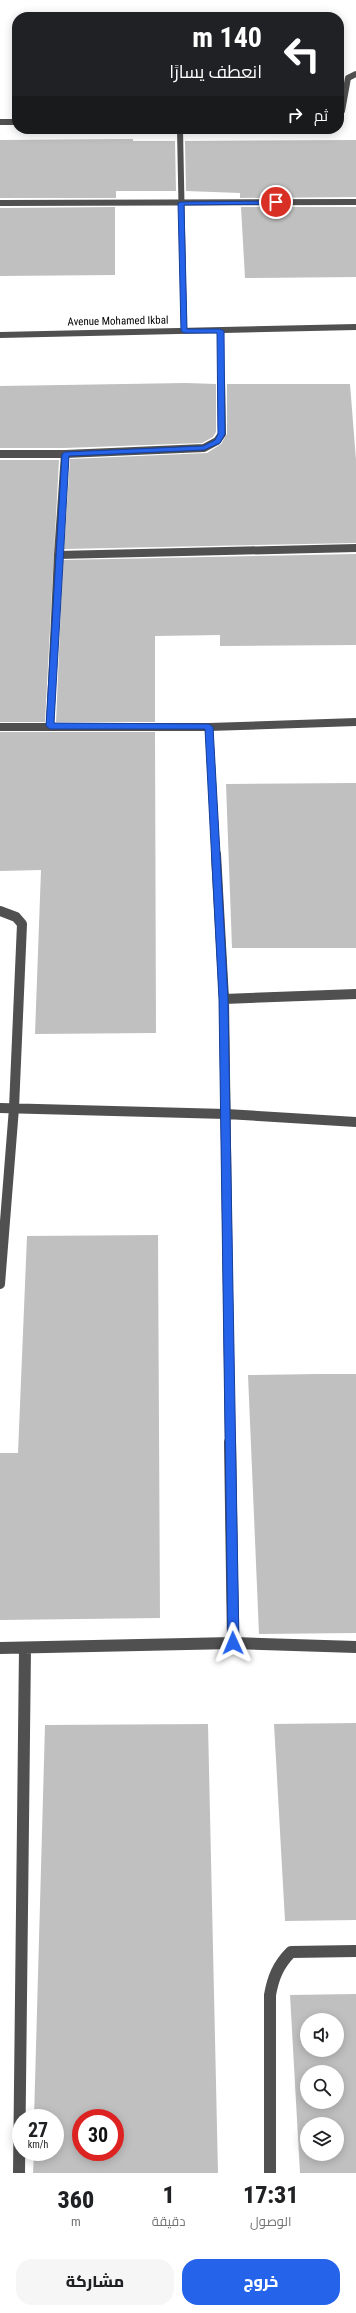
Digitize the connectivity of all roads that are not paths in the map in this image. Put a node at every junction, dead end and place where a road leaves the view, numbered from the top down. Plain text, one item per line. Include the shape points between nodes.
1 (356, 74) edge
2 (344, 100) edge
3 (0, 122) edge
4 (12, 122) edge
5 (180, 134) edge
6 (356, 202) edge
7 (0, 203) edge
8 (181, 203) junction
9 (356, 327) edge
10 (184, 331) junction
11 (220, 331) junction
12 (0, 335) edge
13 (0, 454) edge
14 (65, 454) junction
15 (356, 548) edge
16 (58, 555) junction
17 (356, 722) edge
18 (50, 726) junction
19 (0, 727) edge
20 (209, 727) junction
21 (0, 911) edge
22 (356, 994) edge
23 (224, 999) junction
24 (0, 1108) edge
25 (14, 1108) junction
26 (226, 1114) junction
27 (356, 1122) edge
28 (0, 1284) edge
29 (233, 1643) junction
30 (356, 1647) edge
31 (0, 1648) edge
32 (24, 1648) junction
33 (356, 1951) edge
34 (20, 2173) edge
35 (270, 2173) edge

1 - 2 street via 348,78
3 - 4 street
5 - 8 street
6 - 8 street
7 - 8 street
8 - 10 street
9 - 11 street, Avenue Mohamed Ikbal
10 - 11 street, Avenue Mohamed Ikbal
10 - 12 street, Avenue Mohamed Ikbal
11 - 14 street via 222,434 217,442 204,448
13 - 14 street
14 - 16 street
15 - 16 street
16 - 18 street
17 - 20 street
18 - 19 street
18 - 20 street
20 - 23 street
21 - 25 street via 16,917 22,924
22 - 23 street
23 - 26 street
24 - 25 street
25 - 26 street
25 - 28 street
26 - 27 street
26 - 29 street
29 - 30 street
29 - 32 street
31 - 32 street
32 - 34 street
33 - 35 street via 291,1952 280,1962 273,1976 270,1995

